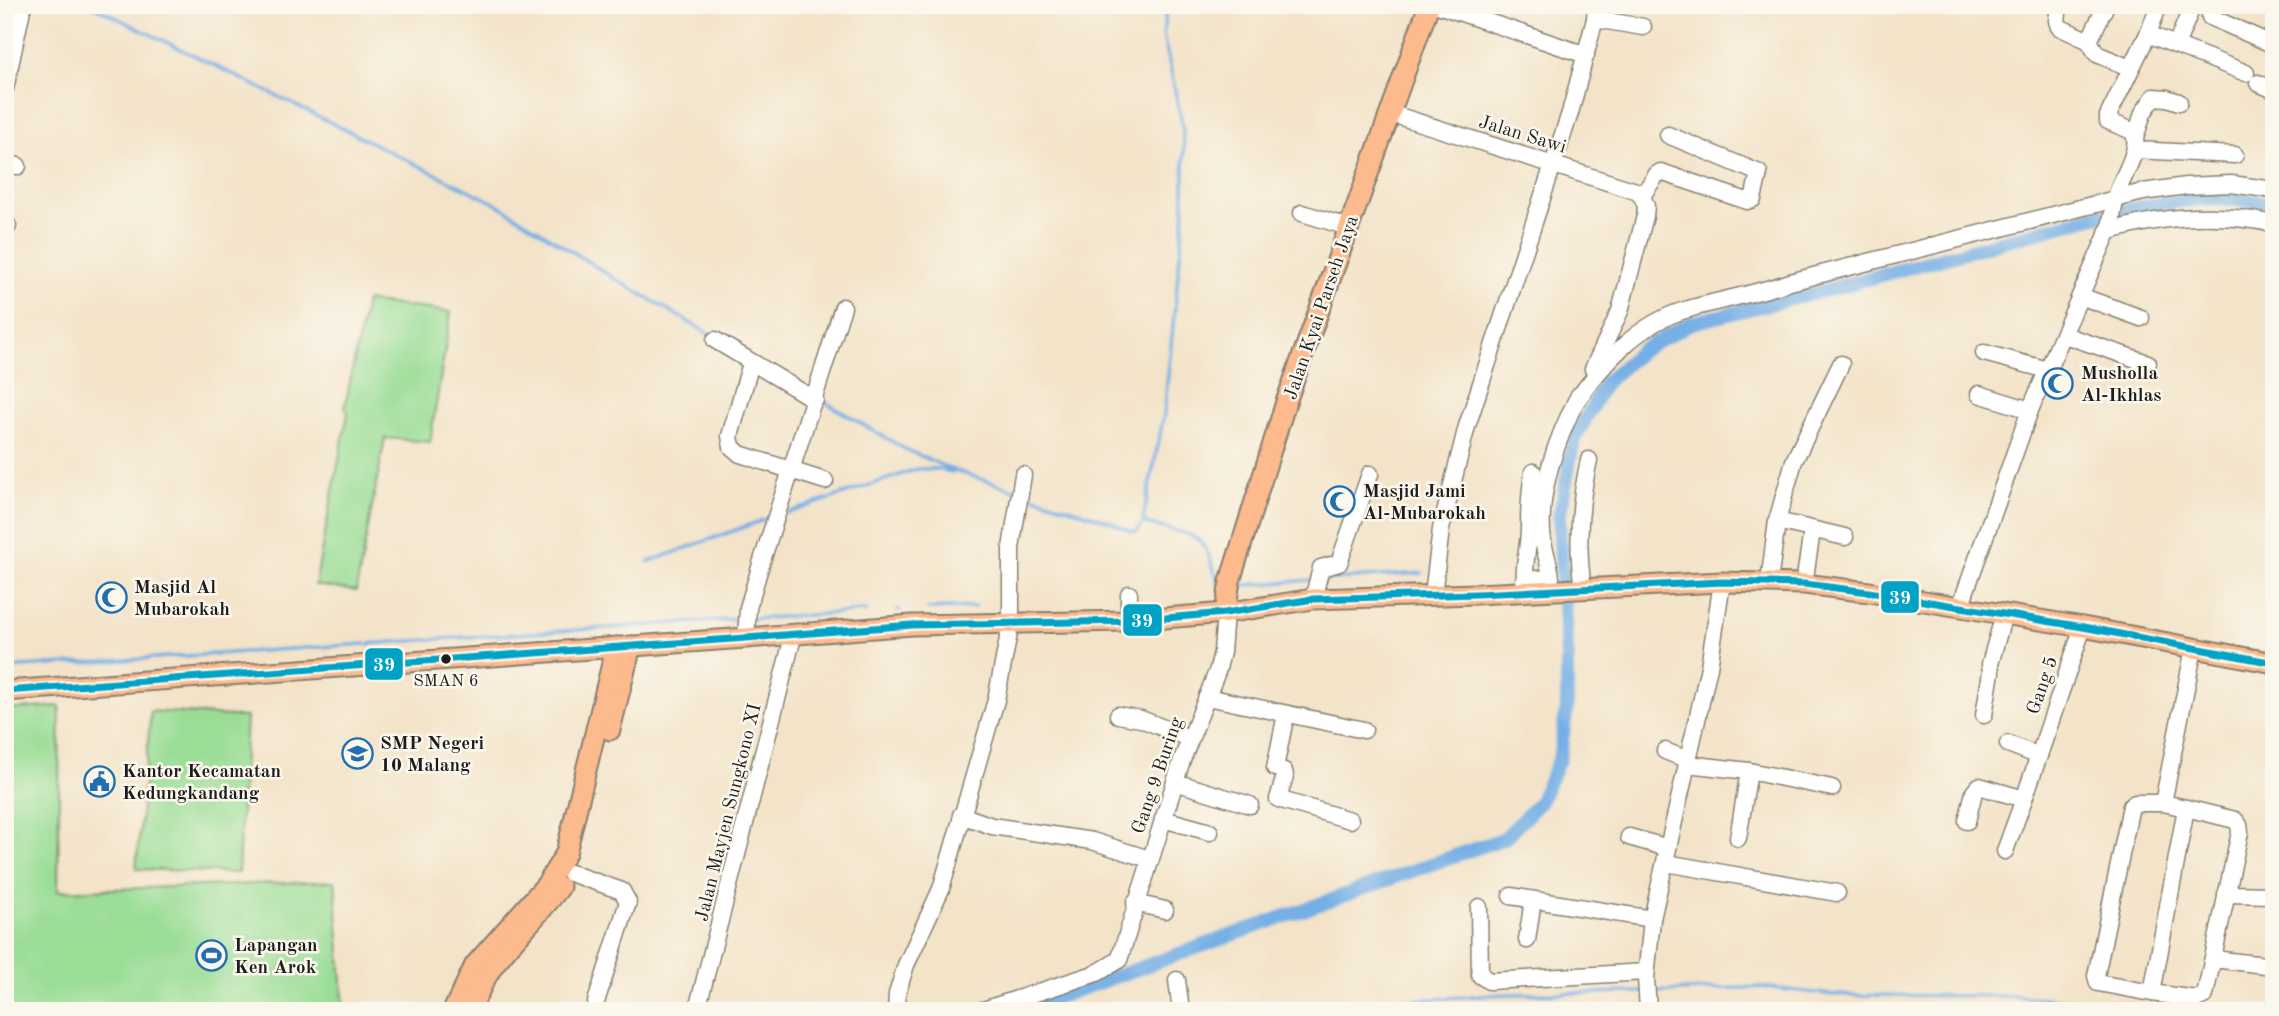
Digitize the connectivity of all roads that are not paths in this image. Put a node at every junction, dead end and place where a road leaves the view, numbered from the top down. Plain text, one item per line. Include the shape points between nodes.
1 (23, 5) edge
2 (1429, 5) edge
3 (1438, 5) edge
4 (2059, 5) edge
5 (2106, 5) edge
6 (2159, 5) edge
7 (2193, 5) edge
8 (1596, 12) edge
9 (2210, 18) dead end
10 (1643, 27) dead end
11 (2148, 34) junction
12 (2089, 41) junction
13 (2176, 45) junction
14 (2274, 45) edge
15 (1586, 55) junction
16 (2130, 68) junction
17 (5, 89) edge
18 (2274, 90) edge
19 (2179, 102) dead end
20 (1389, 113) junction
21 (1668, 135) dead end
22 (2135, 142) junction
23 (2235, 155) dead end
24 (1552, 164) junction
25 (2274, 190) edge
26 (1642, 196) junction
27 (2116, 201) junction
28 (1302, 213) dead end
29 (2274, 224) edge
30 (1348, 227) junction
31 (2108, 230) junction
32 (2080, 296) junction
33 (844, 307) dead end
34 (2141, 318) dead end
35 (2064, 335) junction
36 (715, 340) dead end
37 (1984, 353) dead end
38 (751, 363) junction
39 (2148, 363) dead end
40 (1841, 364) dead end
41 (2048, 370) junction
42 (1979, 394) dead end
43 (815, 400) junction
44 (1575, 403) junction
45 (2030, 410) junction
46 (1589, 460) dead end
47 (791, 471) junction
48 (1533, 472) dead end
49 (1370, 474) dead end
50 (825, 481) dead end
51 (1020, 487) dead end
52 (1777, 521) junction
53 (1812, 531) junction
54 (1844, 537) dead end
55 (1550, 575) junction
56 (1525, 577) junction
57 (1722, 582) junction
58 (1769, 583) junction
59 (1804, 584) junction
60 (1433, 585) junction
61 (1316, 587) junction
62 (1581, 589) junction
63 (1960, 607) junction
64 (1011, 612) junction
65 (1225, 613) junction
66 (2004, 614) junction
67 (2083, 627) junction
68 (746, 632) junction
69 (794, 633) junction
70 (623, 646) junction
71 (2194, 648) junction
72 (2274, 663) edge
73 (5, 691) edge
74 (1207, 697) junction
75 (1286, 714) junction
76 (1118, 715) dead end
77 (1984, 715) dead end
78 (1364, 730) dead end
79 (1189, 738) junction
80 (2008, 744) dead end
81 (1665, 751) dead end
82 (2039, 756) junction
83 (1688, 762) junction
84 (1749, 771) junction
85 (1175, 782) junction
86 (1832, 788) dead end
87 (2024, 799) junction
88 (2163, 803) junction
89 (1250, 805) dead end
90 (2186, 808) junction
91 (961, 815) junction
92 (1163, 819) junction
93 (1350, 820) dead end
94 (1967, 821) dead end
95 (1210, 832) dead end
96 (1629, 837) dead end
97 (1738, 838) dead end
98 (2005, 850) dead end
99 (1667, 855) junction
100 (1149, 859) junction
101 (570, 873) junction
102 (1837, 893) dead end
103 (2226, 894) junction
104 (2274, 895) edge
105 (1511, 896) dead end
106 (1533, 900) junction
107 (1136, 903) junction
108 (1479, 907) dead end
109 (1165, 910) dead end
110 (1652, 919) junction
111 (1527, 940) dead end
112 (2213, 960) junction
113 (2274, 966) edge
114 (1646, 975) junction
115 (1177, 980) dead end
116 (2152, 993) junction
117 (596, 1002) dead end
118 (699, 1002) dead end
119 (453, 1011) edge
120 (470, 1011) edge
121 (896, 1011) edge
122 (981, 1011) edge
123 (1181, 1011) edge
124 (1648, 1011) edge

1 - 17 street
2 - 20 main road, Jalan Kyai Parseh Jaya
3 - 15 street
4 - 12 street via 2059,27
5 - 12 street
6 - 11 street
7 - 13 street
8 - 10 street
8 - 15 street
9 - 14 street
11 - 13 street
11 - 16 street
12 - 16 street via 2097,54
13 - 18 street
15 - 24 street
16 - 22 street via 2108,121
19 - 22 street via 2154,97 2143,113
20 - 24 street, Jalan Sawi
20 - 30 main road, Jalan Kyai Parseh Jaya
21 - 26 street via 1759,173 1753,199 1747,201 1661,172
22 - 23 street
22 - 27 street
24 - 26 street, Jalan Sawi
24 - 60 street via 1466,426 1448,495
25 - 27 street via 2231,184 2186,186
26 - 44 street via 1645,216 1620,311
27 - 31 street
27 - 44 street via 1684,310 1652,325 1615,354
28 - 30 street
29 - 31 street via 2229,216
30 - 65 main road, Jalan Kyai Parseh Jaya via 1286,402 1230,581
31 - 32 street
32 - 34 street
32 - 35 street
33 - 43 street
35 - 39 street
35 - 41 street
36 - 38 street
37 - 41 street
38 - 43 street
38 - 47 street via 730,436 732,447
40 - 52 street via 1794,461
41 - 45 street
42 - 45 street
43 - 47 street
44 - 55 street via 1545,491 1543,540
45 - 63 street
46 - 62 street via 1578,529
47 - 50 street
47 - 68 street via 748,608
48 - 56 street
49 - 61 street via 1339,563 1321,568
51 - 64 street via 1012,537
52 - 53 street
52 - 58 street
53 - 54 street
53 - 59 street
55 - 56 main road
55 - 62 main road
56 - 60 main road
57 - 58 main road
57 - 62 main road
57 - 83 street
58 - 59 main road
59 - 63 main road
60 - 61 main road
61 - 65 main road
63 - 66 main road
64 - 65 main road via 1129,606
64 - 69 main road
64 - 91 street via 996,701
65 - 74 street, Gang 9 Buring via 1222,652
66 - 67 main road
66 - 77 street via 1990,664
67 - 71 main road
67 - 82 street, Gang 5
68 - 69 main road
68 - 70 main road
69 - 118 street, Jalan Mayjen Sungkono XI
70 - 73 main road
70 - 101 main road via 590,810
70 - 119 main road via 566,853 546,885 475,965
71 - 72 main road
71 - 88 street
74 - 75 street
74 - 79 street, Gang 9 Buring
75 - 78 street
75 - 93 street via 1276,768 1285,776 1278,799
76 - 79 street
79 - 85 street, Gang 9 Buring
80 - 82 street
81 - 83 street
82 - 87 street, Gang 5
83 - 84 street
83 - 99 street
84 - 86 street
84 - 97 street
85 - 89 street
85 - 92 street, Gang 9 Buring
87 - 94 street via 1979,786
87 - 98 street, Gang 5
88 - 90 street
88 - 116 street via 2131,806 2096,976 2098,982
90 - 103 street via 2235,820 2239,825
90 - 116 street
91 - 100 street via 992,826 1092,841
91 - 121 street via 941,889 905,965
92 - 95 street
92 - 100 street, Gang 9 Buring
96 - 99 street
99 - 102 street
99 - 110 street
100 - 107 street, Gang 9 Buring
101 - 117 street via 622,891 628,902
101 - 120 main road via 496,962
103 - 104 street
103 - 112 street
105 - 106 street
106 - 110 street
106 - 111 street
107 - 109 street
107 - 122 street, Gang 9 Buring via 1123,951 1114,965
108 - 114 street via 1482,979
110 - 114 street
112 - 113 street
112 - 116 street via 2202,998
114 - 124 street
115 - 123 street

